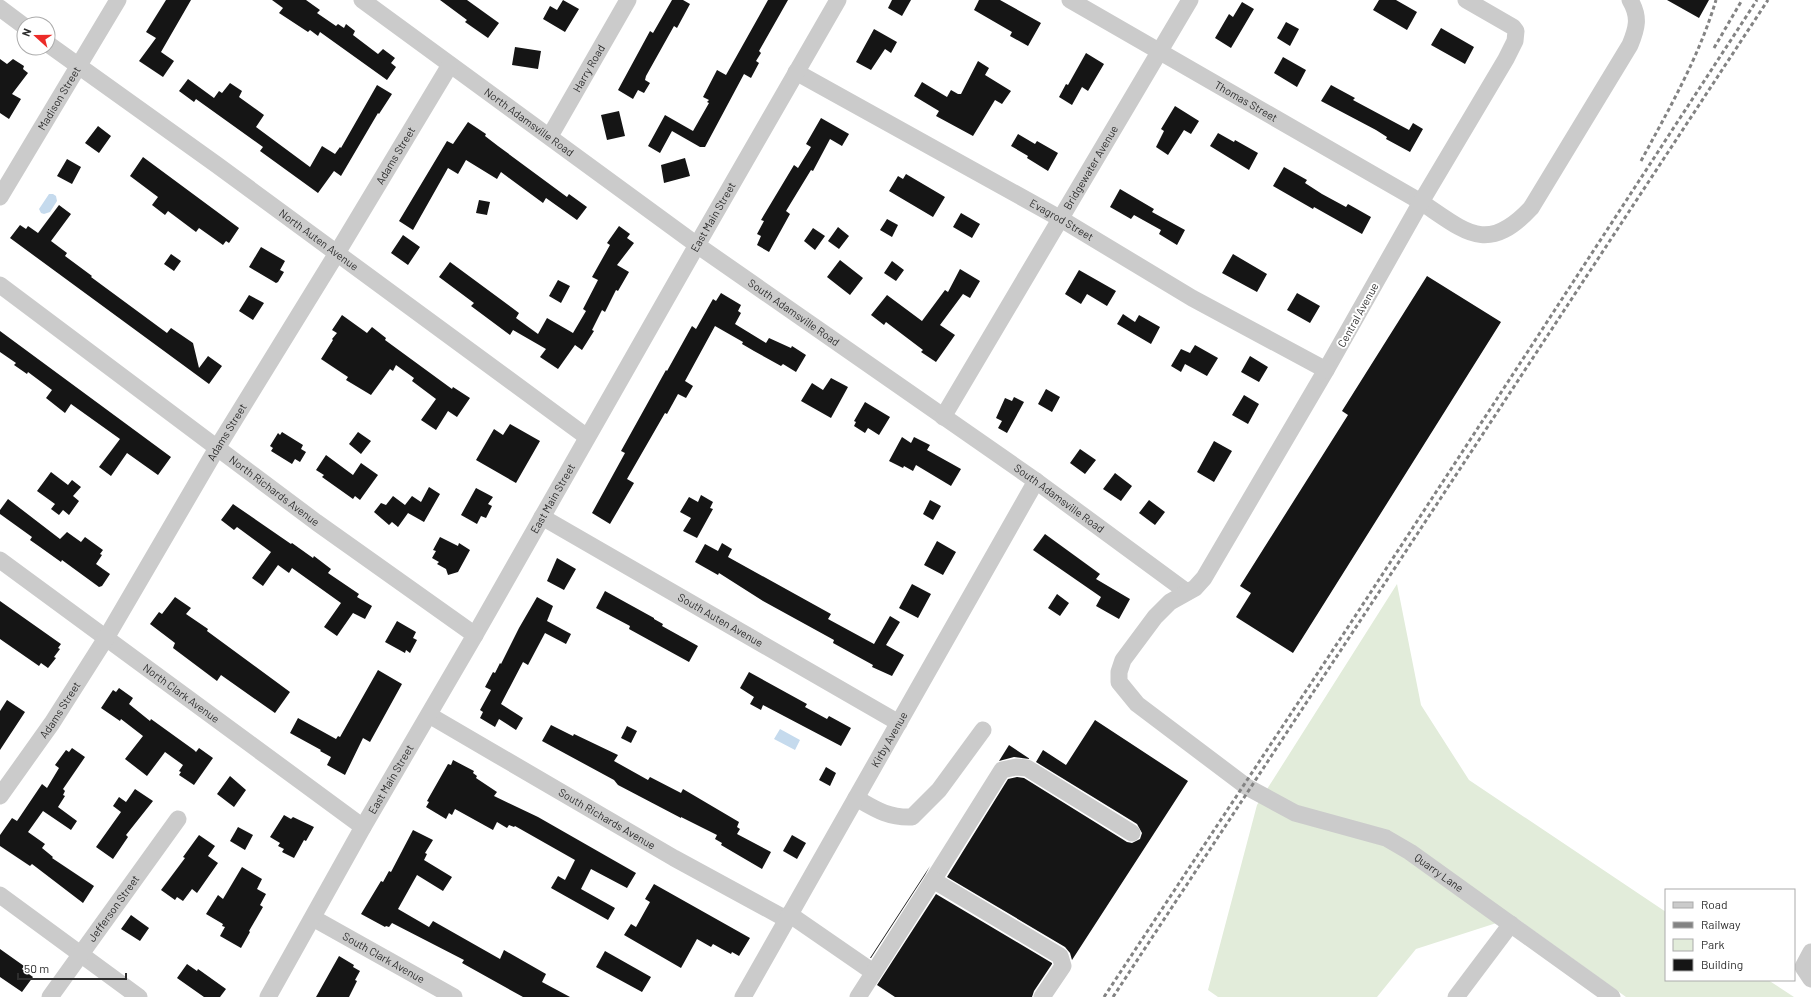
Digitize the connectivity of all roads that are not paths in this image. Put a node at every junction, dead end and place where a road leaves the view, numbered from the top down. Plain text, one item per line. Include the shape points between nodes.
1 (118, 0) edge
2 (362, 0) edge
3 (628, 0) edge
4 (838, 0) edge
5 (1070, 0) edge
6 (1190, 0) edge
7 (1466, 0) edge
8 (1630, 0) edge
9 (0, 8) edge
10 (16, 20) edge
11 (56, 50) edge
12 (1158, 51) junction
13 (450, 65) junction
14 (78, 67) junction
15 (796, 72) junction
16 (550, 136) junction
17 (0, 197) edge
18 (1421, 202) junction
19 (1061, 219) junction
20 (697, 245) junction
21 (337, 253) junction
22 (0, 285) edge
23 (1326, 370) junction
24 (943, 417) junction
25 (587, 437) junction
26 (216, 448) junction
27 (1036, 481) junction
28 (542, 517) junction
29 (0, 560) edge
30 (1187, 592) junction
31 (475, 635) junction
32 (106, 638) junction
33 (428, 715) junction
34 (899, 723) junction
35 (983, 730) dead end
36 (0, 796) edge
37 (856, 798) junction
38 (178, 819) dead end
39 (363, 827) junction
40 (1132, 834) dead end
41 (932, 880) junction
42 (0, 895) edge
43 (788, 917) junction
44 (313, 918) junction
45 (1511, 924) junction
46 (1811, 952) edge
47 (80, 954) junction
48 (873, 972) junction
49 (1811, 979) edge
50 (50, 997) edge
51 (139, 997) edge
52 (268, 997) edge
53 (454, 997) edge
54 (743, 997) edge
55 (858, 997) edge
56 (1042, 997) edge
57 (1456, 997) edge
58 (1612, 997) edge

1 - 14 street, Madison Street
2 - 13 street, North Adamsville Road
3 - 16 street, Harry Road
4 - 15 street, East Main Street
5 - 12 street, Thomas Street
6 - 12 street, Bridgewater Avenue
7 - 18 street, Central Avenue via 1513,27 1516,31 1515,41
8 - 18 street, Thomas Street via 1637,27 1630,45 1531,208 1518,222 1503,232 1479,234 1458,227
9 - 10 street
11 - 14 street, North Auten Avenue
12 - 18 street, Thomas Street
12 - 19 street, Bridgewater Avenue
13 - 16 street, North Adamsville Road
13 - 21 street, Adams Street
14 - 17 street, Madison Street
14 - 21 street, North Auten Avenue
15 - 19 street, Evagrod Street
15 - 20 street, East Main Street
16 - 20 street, North Adamsville Road
18 - 23 street, Central Avenue
19 - 23 street, Evagrod Street via 1192,298
19 - 24 street, Bridgewater Avenue
20 - 24 street, South Adamsville Road
20 - 25 street, East Main Street
21 - 25 street, North Auten Avenue
21 - 26 street, Adams Street
22 - 26 street, North Richards Avenue
23 - 30 street, Central Avenue via 1204,578
24 - 27 street, South Adamsville Road
25 - 28 street, East Main Street
26 - 31 street, North Richards Avenue
26 - 32 street, Adams Street
27 - 30 street, South Adamsville Road
27 - 34 street, Kirby Avenue
28 - 31 street, East Main Street
28 - 34 street, South Auten Avenue
29 - 32 street, North Clark Avenue
30 - 45 street, Quarry Lane via 1170,602 1155,616 1123,660 1119,682 1137,704 1247,787 1295,813 1386,838 1410,852
31 - 33 street, East Main Street
32 - 36 street, Adams Street via 52,723
32 - 39 street, North Clark Avenue
33 - 39 street, East Main Street
33 - 43 street, South Richards Avenue via 674,858
34 - 37 street, Kirby Avenue
35 - 37 street via 938,790 912,817 882,813
37 - 43 street, Kirby Avenue
38 - 47 street, Jefferson Street
39 - 44 street, East Main Street
40 - 41 street via 1027,768 1002,770
41 - 48 street
41 - 56 street via 1060,956 1062,966
42 - 47 street
43 - 48 street, South Richards Avenue
43 - 54 street, Kirby Avenue
44 - 52 street, East Main Street
44 - 53 street, South Clark Avenue
45 - 57 street
45 - 58 street, Quarry Lane
46 - 49 street via 1803,967
47 - 50 street, Jefferson Street
47 - 51 street
48 - 55 street

